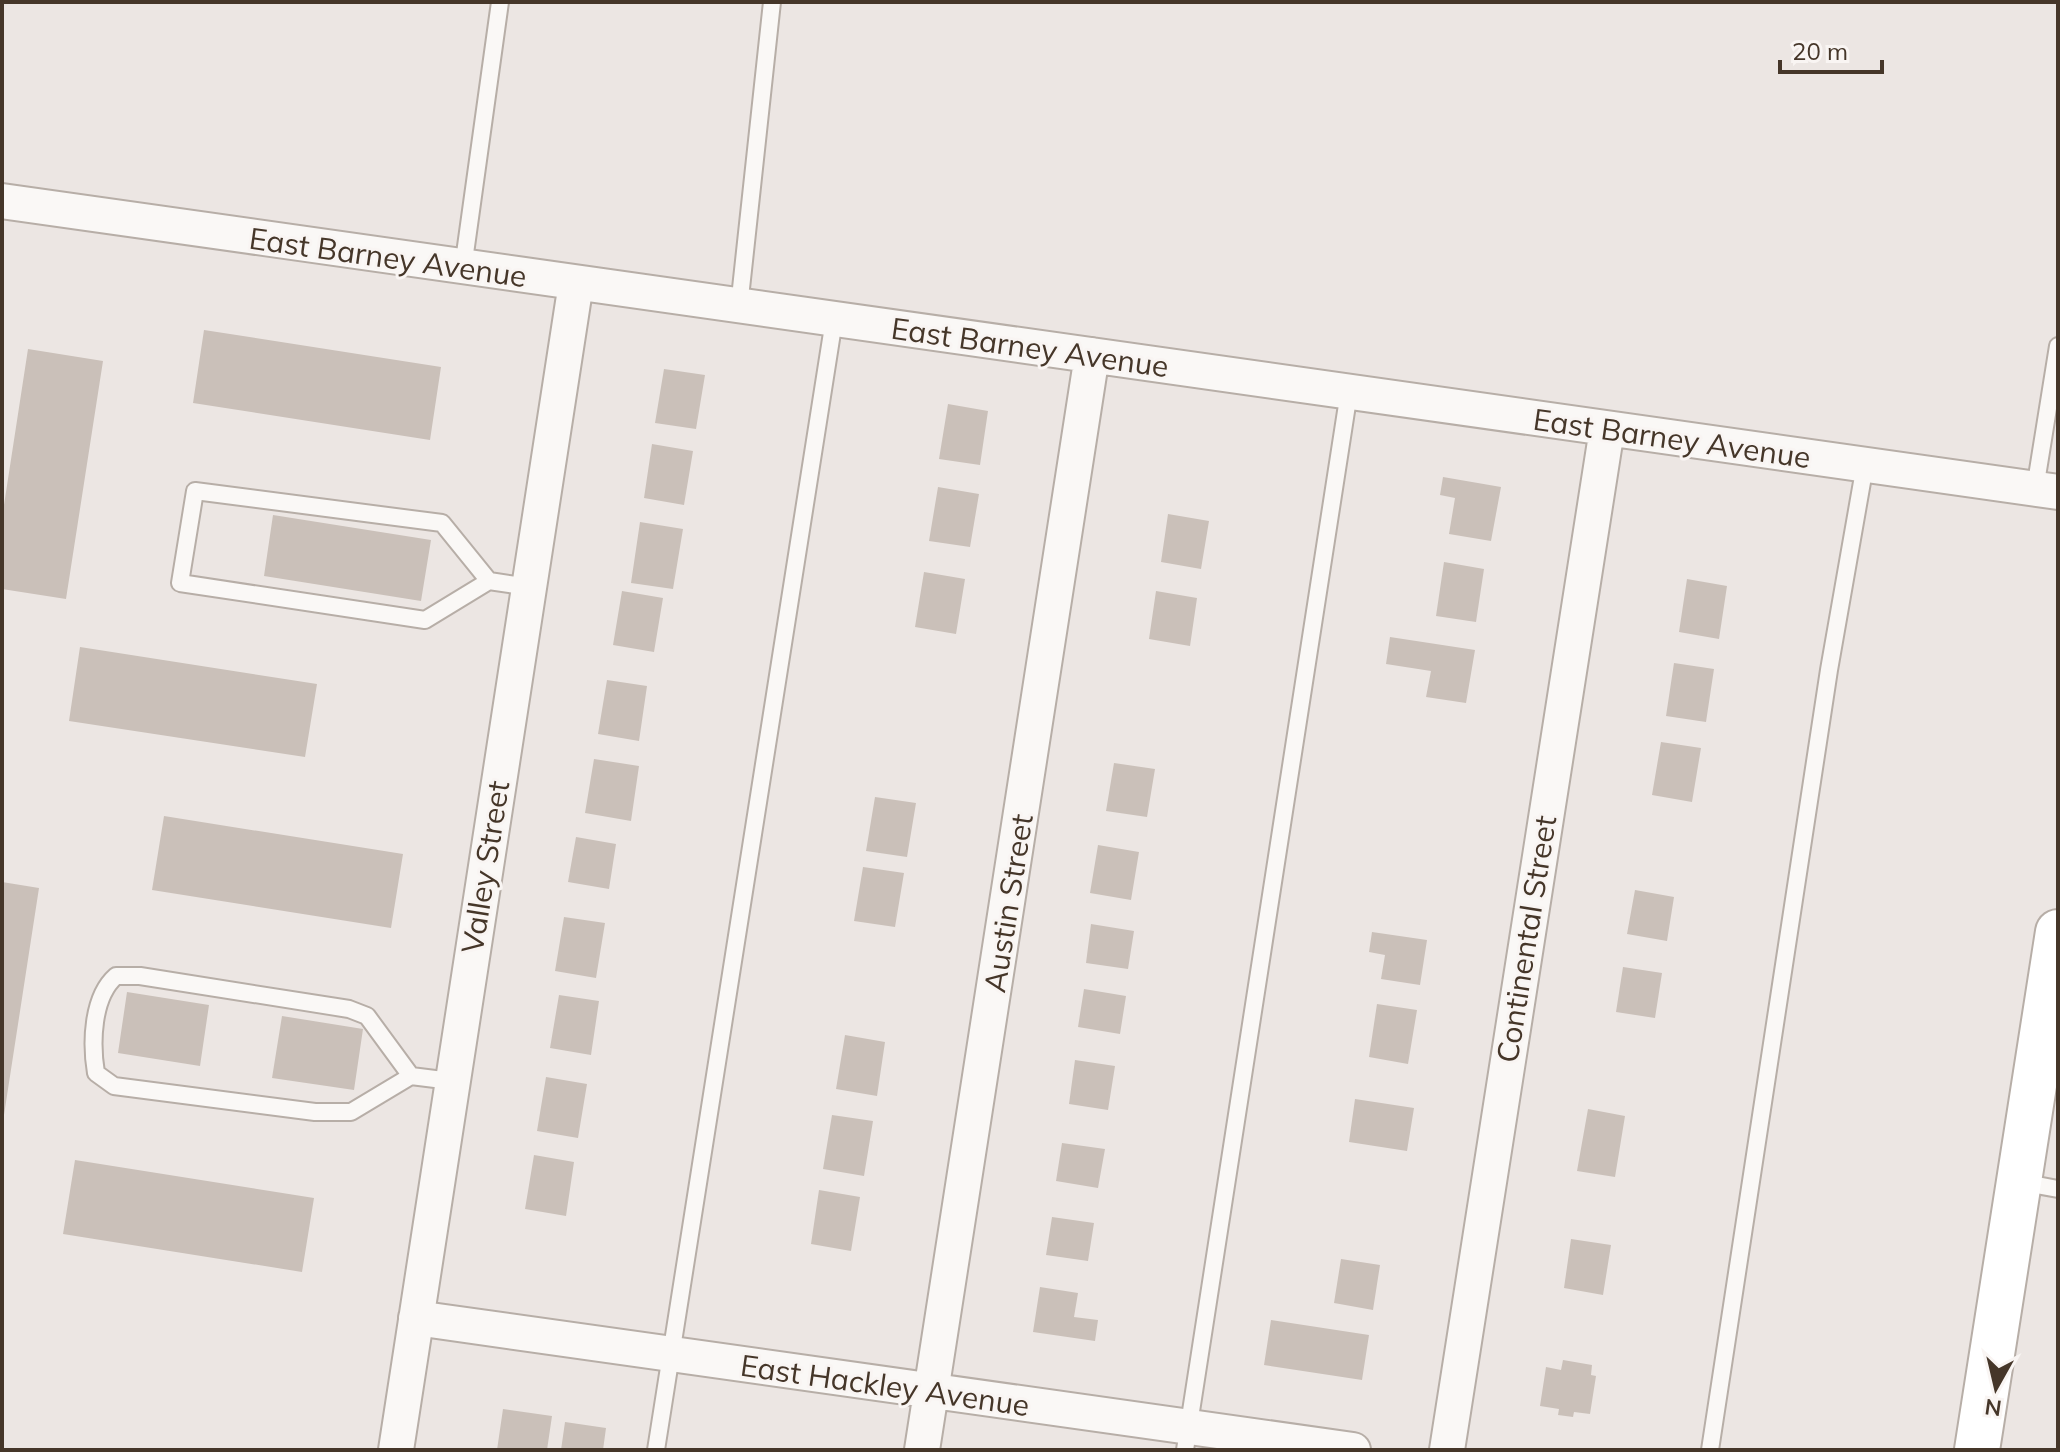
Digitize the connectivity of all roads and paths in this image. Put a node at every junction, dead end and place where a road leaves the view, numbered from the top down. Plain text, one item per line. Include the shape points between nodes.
1 (500, 2) edge
2 (772, 2) edge
3 (2, 201) edge
4 (463, 268) junction
5 (576, 283) junction
6 (739, 307) junction
7 (834, 320) junction
8 (2058, 346) edge
9 (1092, 355) junction
10 (1349, 392) junction
11 (1607, 429) junction
12 (1865, 465) junction
13 (2047, 490) edge
14 (489, 581) junction
15 (529, 587) junction
16 (2058, 932) edge
17 (411, 1076) junction
18 (451, 1081) junction
19 (2038, 1186) edge
20 (416, 1318) junction
21 (670, 1355) junction
22 (932, 1392) junction
23 (1187, 1439) edge
24 (396, 1450) edge
25 (656, 1450) edge
26 (922, 1450) edge
27 (1353, 1450) edge
28 (1447, 1450) edge
29 (1710, 1450) edge
30 (1977, 1450) edge

1 - 4 lane
2 - 6 lane
3 - 4 street, East Barney Avenue
4 - 5 street, East Barney Avenue
5 - 6 street, East Barney Avenue
5 - 15 street, Valley Street
6 - 7 street, East Barney Avenue
7 - 9 street, East Barney Avenue
7 - 21 lane
8 - 13 lane
9 - 10 street, East Barney Avenue
9 - 22 street, Austin Street
10 - 11 street, East Barney Avenue
10 - 23 lane
11 - 12 street, East Barney Avenue
11 - 28 street, Continental Street
12 - 13 street, East Barney Avenue
12 - 29 lane
14 - 14 lane via 442,523 195,491 180,583 425,620
14 - 15 lane
15 - 18 street, Valley Street
16 - 19 main road
17 - 17 lane via 367,1016 349,1009 116,976 103,987 92,1047 96,1073 114,1086 351,1112
17 - 18 lane
18 - 20 street, Valley Street
19 - 30 main road
20 - 21 street, East Hackley Avenue
20 - 24 street, Valley Street
21 - 22 street, East Hackley Avenue
21 - 25 lane
22 - 23 street, East Hackley Avenue
22 - 26 street, Austin Street
23 - 27 street, East Hackley Avenue

